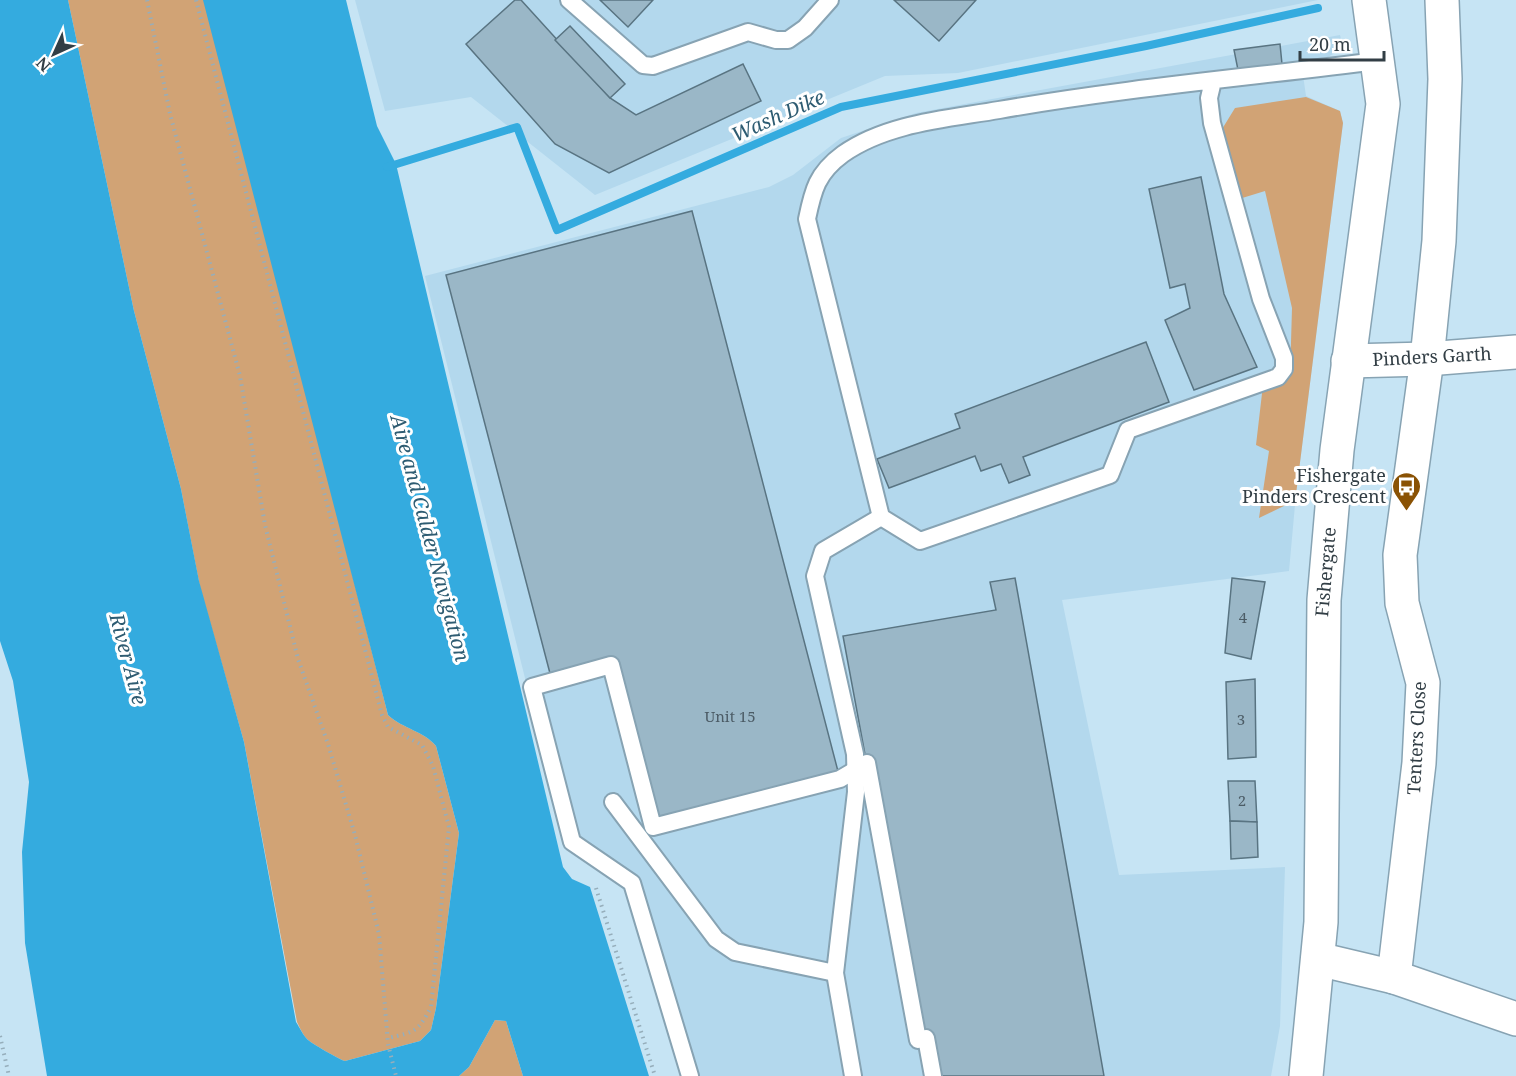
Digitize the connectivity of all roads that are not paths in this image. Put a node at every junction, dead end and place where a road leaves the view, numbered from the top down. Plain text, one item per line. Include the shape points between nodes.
1 (569, 0) edge
2 (830, 0) edge
3 (1369, 0) edge
4 (1442, 0) edge
5 (1377, 61) junction
6 (1213, 81) junction
7 (1516, 352) edge
8 (1427, 359) junction
9 (1348, 361) junction
10 (881, 518) junction
11 (854, 770) junction
12 (613, 802) dead end
13 (1317, 959) junction
14 (835, 973) junction
15 (1394, 977) junction
16 (1516, 1019) edge
17 (690, 1076) edge
18 (853, 1076) edge
19 (933, 1076) edge
20 (1306, 1076) edge

1 - 2 lane via 643,65 653,66 748,32 788,40 805,28
3 - 5 street, Fishergate
4 - 8 street via 1446,79 1439,241
5 - 6 lane
5 - 9 street, Fishergate via 1383,104
6 - 10 lane via 1209,98 1212,123 1261,300 1284,358 1284,369 1278,377 1128,430 1110,475 920,541
6 - 10 lane via 1117,90 915,124 875,137 842,154 814,184 807,219
7 - 8 street, Pinders Garth
8 - 9 street, Pinders Garth
8 - 15 street, Tenters Close via 1400,555 1402,603 1423,683 1419,763
9 - 13 street, Fishergate via 1322,620 1321,922
10 - 11 lane via 823,551 815,576 855,754
11 - 14 lane via 856,792
11 - 17 lane via 840,779 654,827 612,665 532,687 572,842 632,883
11 - 19 lane via 867,763 918,1040 926,1038
12 - 14 lane via 716,939 735,952
13 - 15 street
13 - 20 street, Fishergate
14 - 18 lane
15 - 16 street

